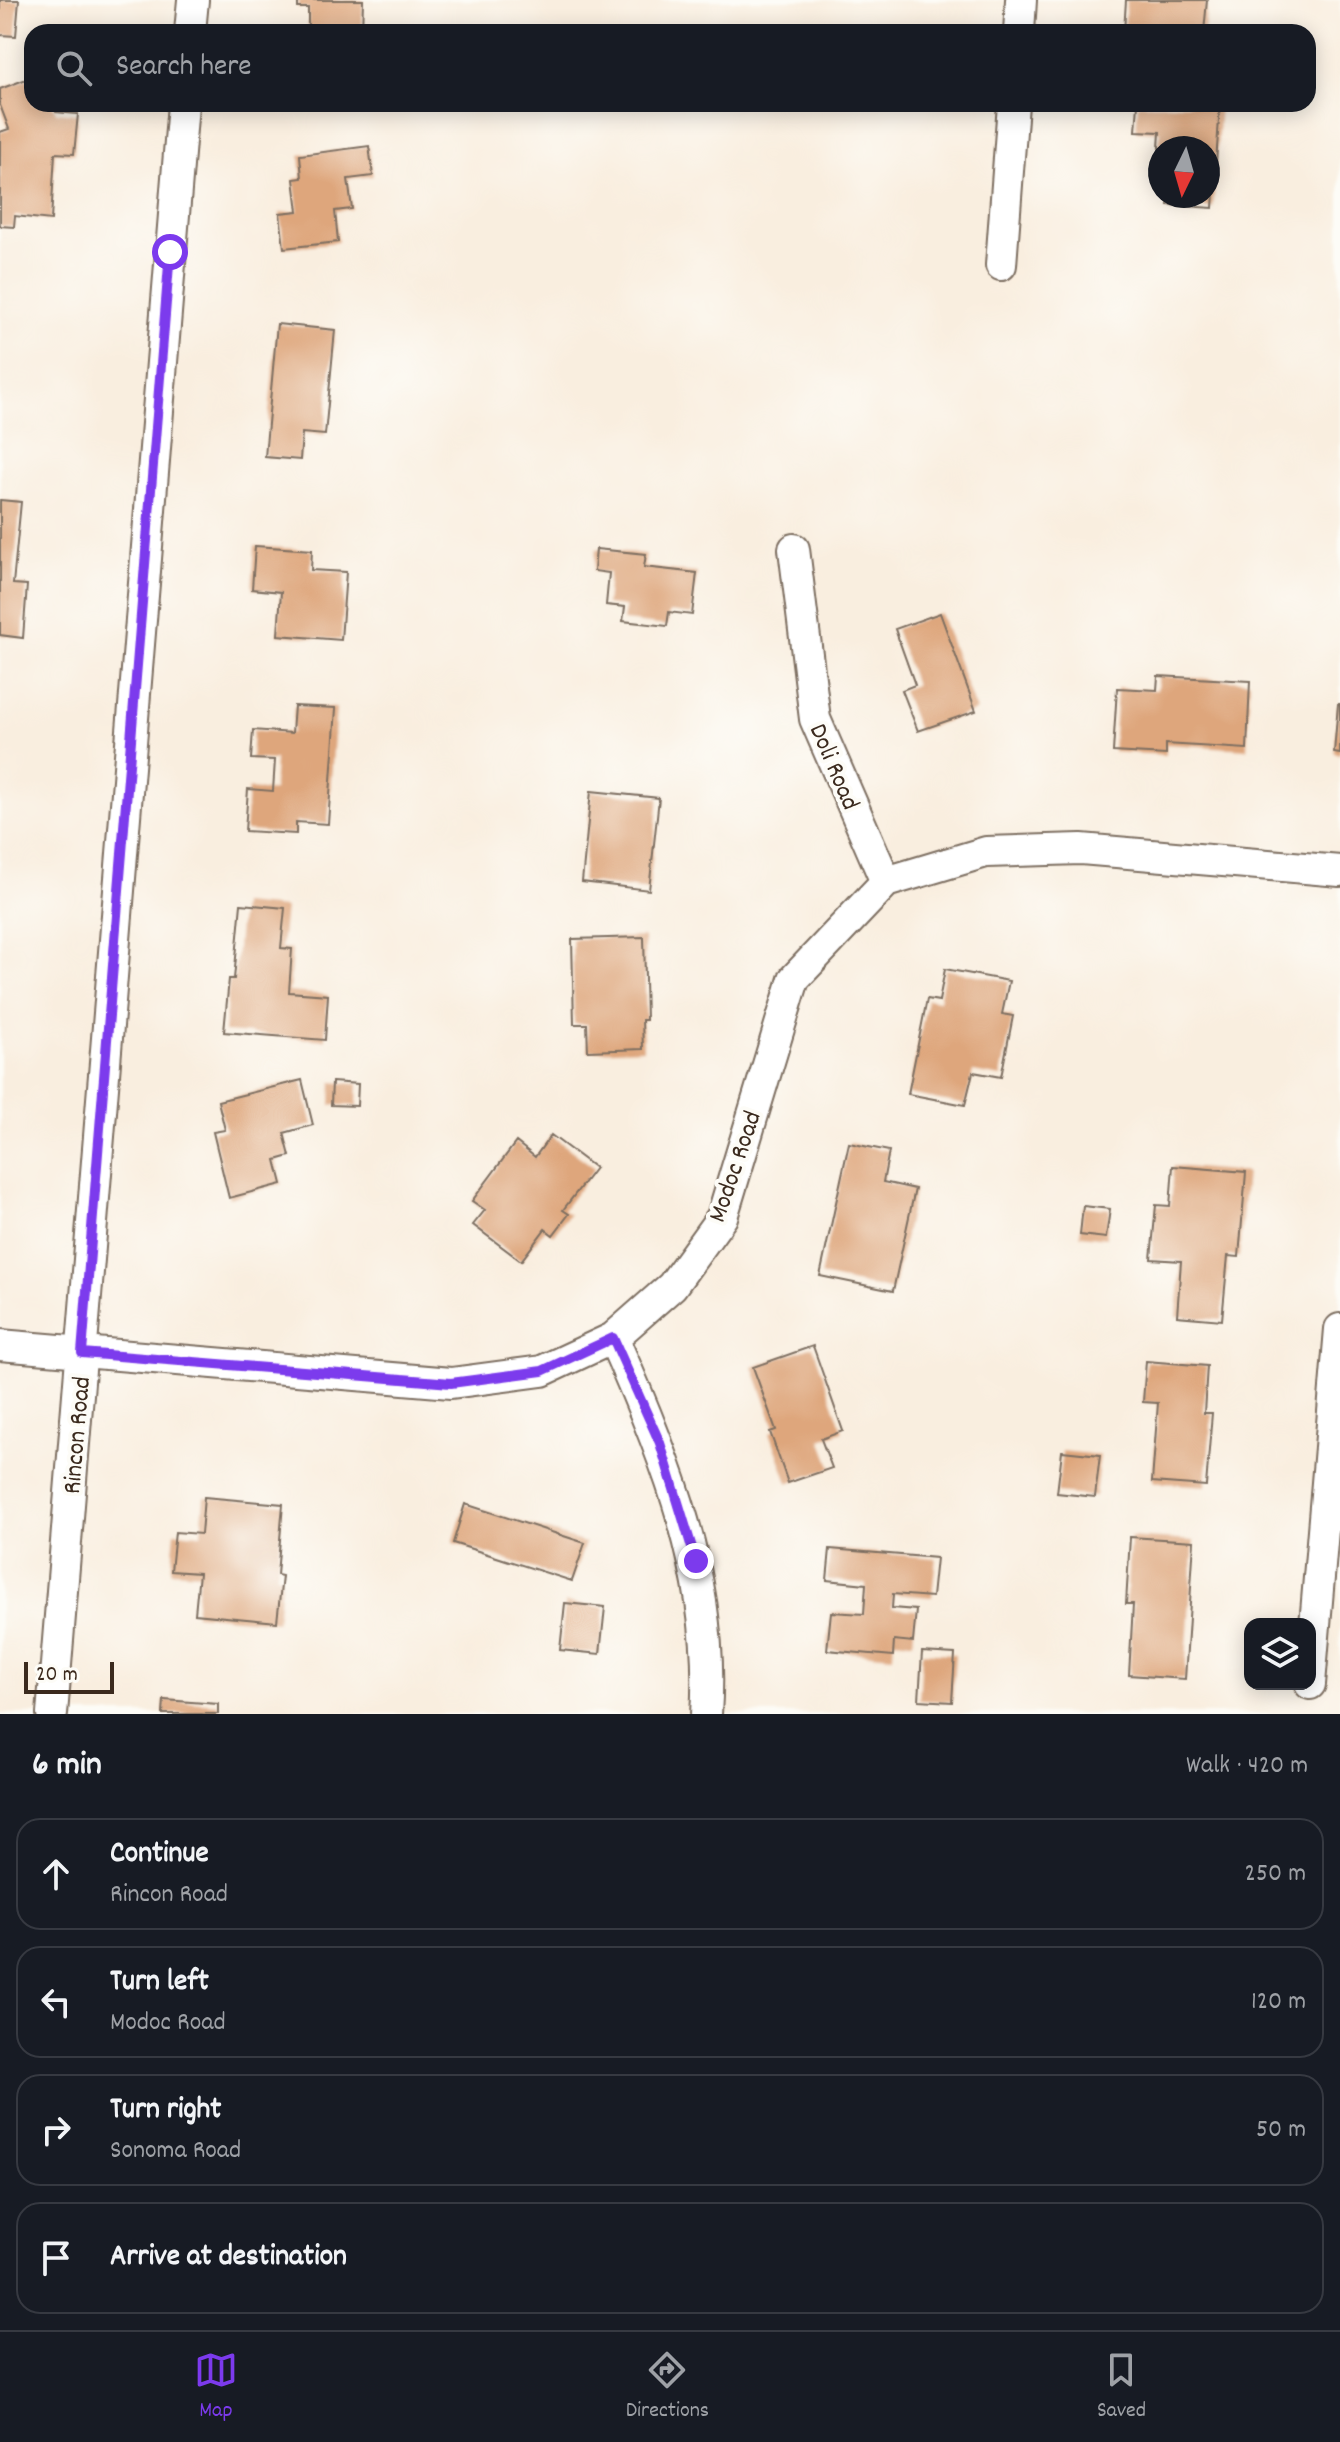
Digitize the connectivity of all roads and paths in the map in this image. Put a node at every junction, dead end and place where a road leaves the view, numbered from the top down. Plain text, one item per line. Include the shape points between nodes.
1 (193, 0) edge
2 (1021, 0) edge
3 (191, 24) edge
4 (1020, 24) edge
5 (182, 112) edge
6 (1012, 112) edge
7 (1001, 265) dead end
8 (794, 549) dead end
9 (1340, 871) edge
10 (886, 882) junction
11 (1340, 1329) edge
12 (613, 1338) junction
13 (0, 1345) edge
14 (82, 1353) junction
15 (1316, 1618) edge
16 (52, 1714) edge
17 (706, 1714) edge

1 - 3 street
2 - 4 street
5 - 14 street, Rincon Road
6 - 7 street
8 - 10 street, Doli Road via 815,719
9 - 10 street, Modoc Road via 1065,849 986,852
10 - 12 street, Modoc Road via 794,979 722,1217 672,1286
11 - 15 street
12 - 14 street, Modoc Road via 542,1371 451,1383
12 - 17 street via 660,1443 696,1561 709,1679
13 - 14 street, Modoc Road
14 - 16 street, Rincon Road

